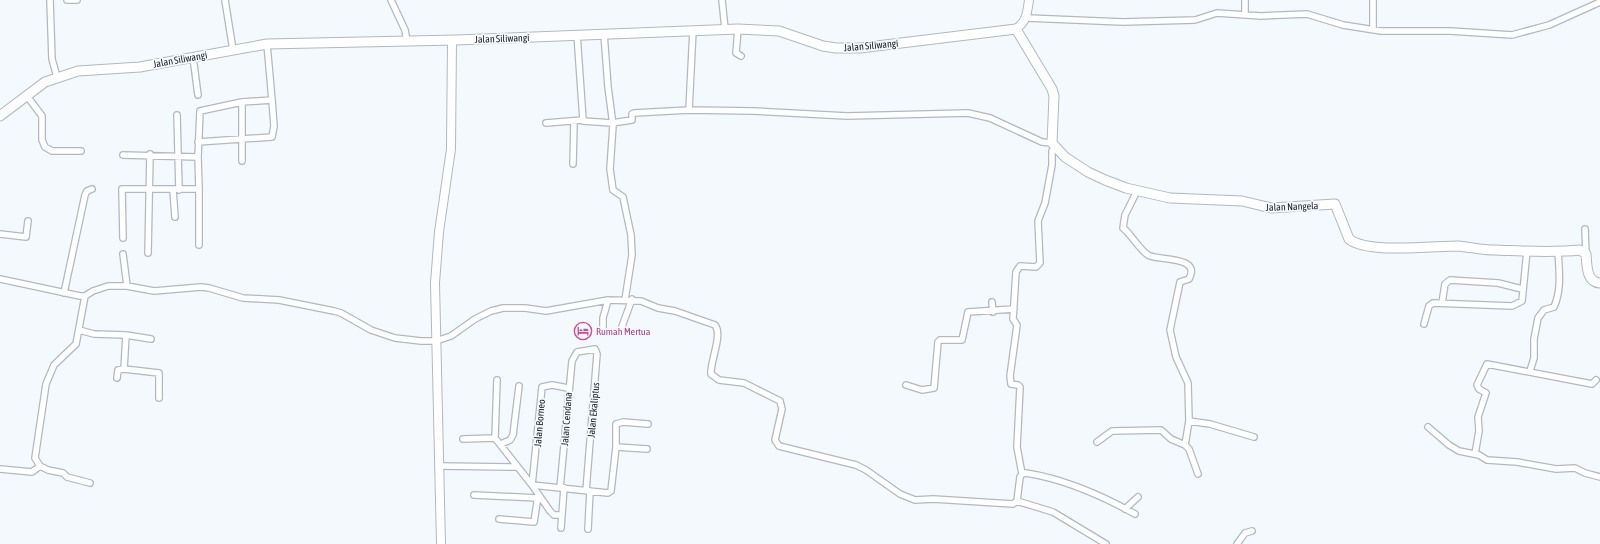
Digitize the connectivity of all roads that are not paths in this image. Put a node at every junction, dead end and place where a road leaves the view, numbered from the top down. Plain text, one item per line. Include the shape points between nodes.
1 (50, 0) edge
2 (67, 0) edge
3 (77, 0) edge
4 (225, 0) edge
5 (391, 0) edge
6 (722, 0) edge
7 (1029, 0) edge
8 (1245, 0) edge
9 (1373, 0) edge
10 (1600, 2) edge
11 (1245, 15) junction
12 (1027, 18) junction
13 (725, 29) junction
14 (738, 29) junction
15 (1016, 29) junction
16 (1373, 29) junction
17 (693, 30) junction
18 (576, 34) junction
19 (604, 34) junction
20 (454, 40) junction
21 (406, 41) junction
22 (267, 44) junction
23 (233, 50) junction
24 (741, 56) dead end
25 (193, 57) junction
26 (57, 76) junction
27 (198, 95) dead end
28 (27, 96) junction
29 (272, 100) junction
30 (242, 102) junction
31 (689, 110) junction
32 (177, 114) dead end
33 (0, 116) edge
34 (582, 121) junction
35 (574, 122) junction
36 (546, 123) dead end
37 (612, 123) junction
38 (242, 140) junction
39 (198, 142) junction
40 (1053, 145) junction
41 (81, 151) dead end
42 (150, 154) junction
43 (123, 155) dead end
44 (179, 156) junction
45 (198, 157) junction
46 (242, 161) dead end
47 (573, 164) dead end
48 (92, 189) dead end
49 (199, 189) junction
50 (150, 190) junction
51 (176, 190) junction
52 (1137, 191) junction
53 (175, 217) dead end
54 (28, 221) dead end
55 (1585, 229) dead end
56 (0, 234) edge
57 (123, 238) dead end
58 (199, 245) dead end
59 (1527, 251) junction
60 (1558, 251) junction
61 (148, 253) dead end
62 (123, 254) dead end
63 (1586, 254) junction
64 (0, 280) edge
65 (1600, 283) edge
66 (127, 286) junction
67 (1522, 289) junction
68 (64, 293) junction
69 (85, 296) junction
70 (608, 300) junction
71 (628, 300) junction
72 (992, 302) dead end
73 (1442, 303) junction
74 (1014, 309) junction
75 (993, 312) junction
76 (1424, 324) dead end
77 (603, 329) dead end
78 (79, 330) junction
79 (620, 332) dead end
80 (126, 335) junction
81 (151, 339) dead end
82 (438, 340) junction
83 (577, 352) joint
84 (124, 369) junction
85 (1530, 371) junction
86 (117, 378) dead end
87 (497, 380) dead end
88 (1596, 380) dead end
89 (906, 385) dead end
90 (519, 386) dead end
91 (568, 388) junction
92 (159, 398) dead end
93 (1189, 421) junction
94 (648, 424) dead end
95 (1428, 427) dead end
96 (1254, 437) dead end
97 (495, 438) junction
98 (463, 439) dead end
99 (1096, 442) dead end
100 (501, 444) junction
101 (1185, 444) junction
102 (616, 447) junction
103 (647, 449) dead end
104 (1475, 454) junction
105 (40, 466) junction
106 (442, 466) junction
107 (516, 466) junction
108 (0, 469) edge
109 (1022, 474) junction
110 (1198, 474) dead end
111 (1600, 477) edge
112 (90, 483) dead end
113 (532, 485) junction
114 (562, 488) junction
115 (588, 491) junction
116 (474, 495) dead end
117 (538, 497) junction
118 (1138, 497) dead end
119 (1017, 501) junction
120 (1125, 509) junction
121 (1134, 514) dead end
122 (562, 515) junction
123 (499, 519) dead end
124 (562, 528) dead end
125 (588, 529) dead end
126 (1252, 531) dead end
127 (441, 544) edge
128 (446, 544) edge
129 (1106, 544) edge
130 (1237, 544) edge

1 - 26 street via 52,59
2 - 3 street
4 - 23 street
5 - 21 street via 405,30
6 - 13 street
7 - 12 street
8 - 11 street
9 - 16 street
10 - 16 street via 1549,25 1512,35
11 - 12 street via 1217,13 1195,20 1123,22
11 - 16 street via 1307,14 1343,25
12 - 15 street
13 - 14 main road, Jalan Siliwangi
13 - 17 main road, Jalan Siliwangi
14 - 15 main road, Jalan Siliwangi via 779,31 823,46 860,48
14 - 24 street via 736,53
15 - 40 main road via 1052,89
17 - 19 main road, Jalan Siliwangi
17 - 31 street
18 - 19 main road, Jalan Siliwangi
18 - 20 main road, Jalan Siliwangi
18 - 34 street
19 - 37 street
20 - 21 main road, Jalan Siliwangi
20 - 82 street via 454,149 440,269
21 - 22 main road, Jalan Siliwangi
22 - 23 main road, Jalan Siliwangi
22 - 29 street
23 - 25 main road, Jalan Siliwangi
25 - 26 main road, Jalan Siliwangi via 131,68 78,71
25 - 27 street
26 - 28 main road, Jalan Siliwangi
28 - 33 main road, Jalan Siliwangi
28 - 41 street via 42,116 42,140 45,147 52,151
29 - 30 street
29 - 38 street via 274,136
30 - 38 street
30 - 39 street via 200,111
31 - 37 street via 634,113 632,120
31 - 40 street via 753,110 847,116 968,113 990,118
32 - 44 street
34 - 35 street
34 - 37 street
35 - 36 street
35 - 47 street
37 - 71 street via 610,169 613,190 623,197 631,235 632,259
38 - 39 street
38 - 46 street
39 - 45 street
40 - 52 main road, Jalan Nangela via 1065,157 1096,176
40 - 74 street via 1045,203 1038,221 1040,263 1038,267 1020,266 1016,269
42 - 43 street
42 - 44 street
42 - 50 street
44 - 45 street
44 - 51 street
45 - 49 street
48 - 68 street via 85,195
49 - 51 street
49 - 58 street
50 - 51 street
50 - 57 street via 122,189
50 - 61 street
51 - 53 street
52 - 59 main road, Jalan Nangela via 1170,198 1242,201 1271,208 1333,204 1349,239 1375,247 1456,246
52 - 93 street via 1125,215 1123,228 1148,255 1181,261 1188,266 1190,273 1189,279 1180,282 1170,330 1176,356 1188,383
54 - 56 street via 26,237
55 - 63 street
59 - 60 main road, Jalan Nangela
59 - 67 street
60 - 63 main road, Jalan Nangela via 1580,250
60 - 85 street via 1559,285 1556,302 1554,307 1544,310 1538,318 1534,358
62 - 66 street
63 - 65 main road via 1589,276 1594,282
64 - 68 street
66 - 69 street via 108,286
66 - 82 street via 154,291 209,288 243,298 285,301 341,313 361,326 384,335
67 - 73 street via 1522,301 1512,306
67 - 73 street via 1498,283 1450,280 1445,284
68 - 69 street
69 - 78 street
70 - 71 street
70 - 77 street
70 - 82 street via 546,311 513,308 491,311 461,327 451,336
71 - 79 street
71 - 119 street via 675,311 715,326 718,336 711,374 719,380 744,383 780,401 782,409 775,440 778,446 856,465 900,494 915,500 1013,504
72 - 75 street
73 - 76 street via 1431,304
74 - 75 street
74 - 109 street via 1012,319 1017,325 1011,383 1020,387 1017,447
75 - 89 street via 968,312 962,340 939,341 934,388 922,390
78 - 80 street via 94,334
78 - 105 street via 74,348 54,365 46,384 35,458
80 - 81 street
80 - 84 street
82 - 106 street
83 - 91 street, Jalan Cendana via 572,361
83 - 115 street, Jalan Ekaliptus via 596,349 597,354
84 - 86 street via 118,370
84 - 92 street via 159,372
85 - 88 street via 1592,384
85 - 104 street via 1489,364 1484,366 1477,385 1486,393 1478,418 1479,431
87 - 97 street
90 - 100 street via 513,435 510,440
91 - 113 street, Jalan Borneo via 552,385 542,387
91 - 114 street, Jalan Cendana
93 - 96 street via 1210,424
93 - 101 street
94 - 102 street via 616,424
95 - 104 street via 1454,448
97 - 98 street
97 - 100 street
99 - 101 street via 1112,430 1161,430 1171,439
100 - 107 street
101 - 110 street
102 - 103 street
102 - 115 street via 612,489 608,493
104 - 111 street via 1491,461 1517,462 1556,469 1575,468
105 - 108 street via 32,472
105 - 112 street
106 - 107 street
106 - 127 street
106 - 128 street
107 - 113 street
109 - 119 street
109 - 120 street via 1039,475 1059,481 1091,492
113 - 114 street
113 - 117 street
114 - 115 street
114 - 122 street, Jalan Cendana
115 - 125 street
116 - 117 street
117 - 122 street via 554,515
117 - 123 street via 534,522
118 - 120 street
119 - 129 street via 1053,512
120 - 121 street
122 - 124 street, Jalan Cendana
126 - 130 street via 1245,533

